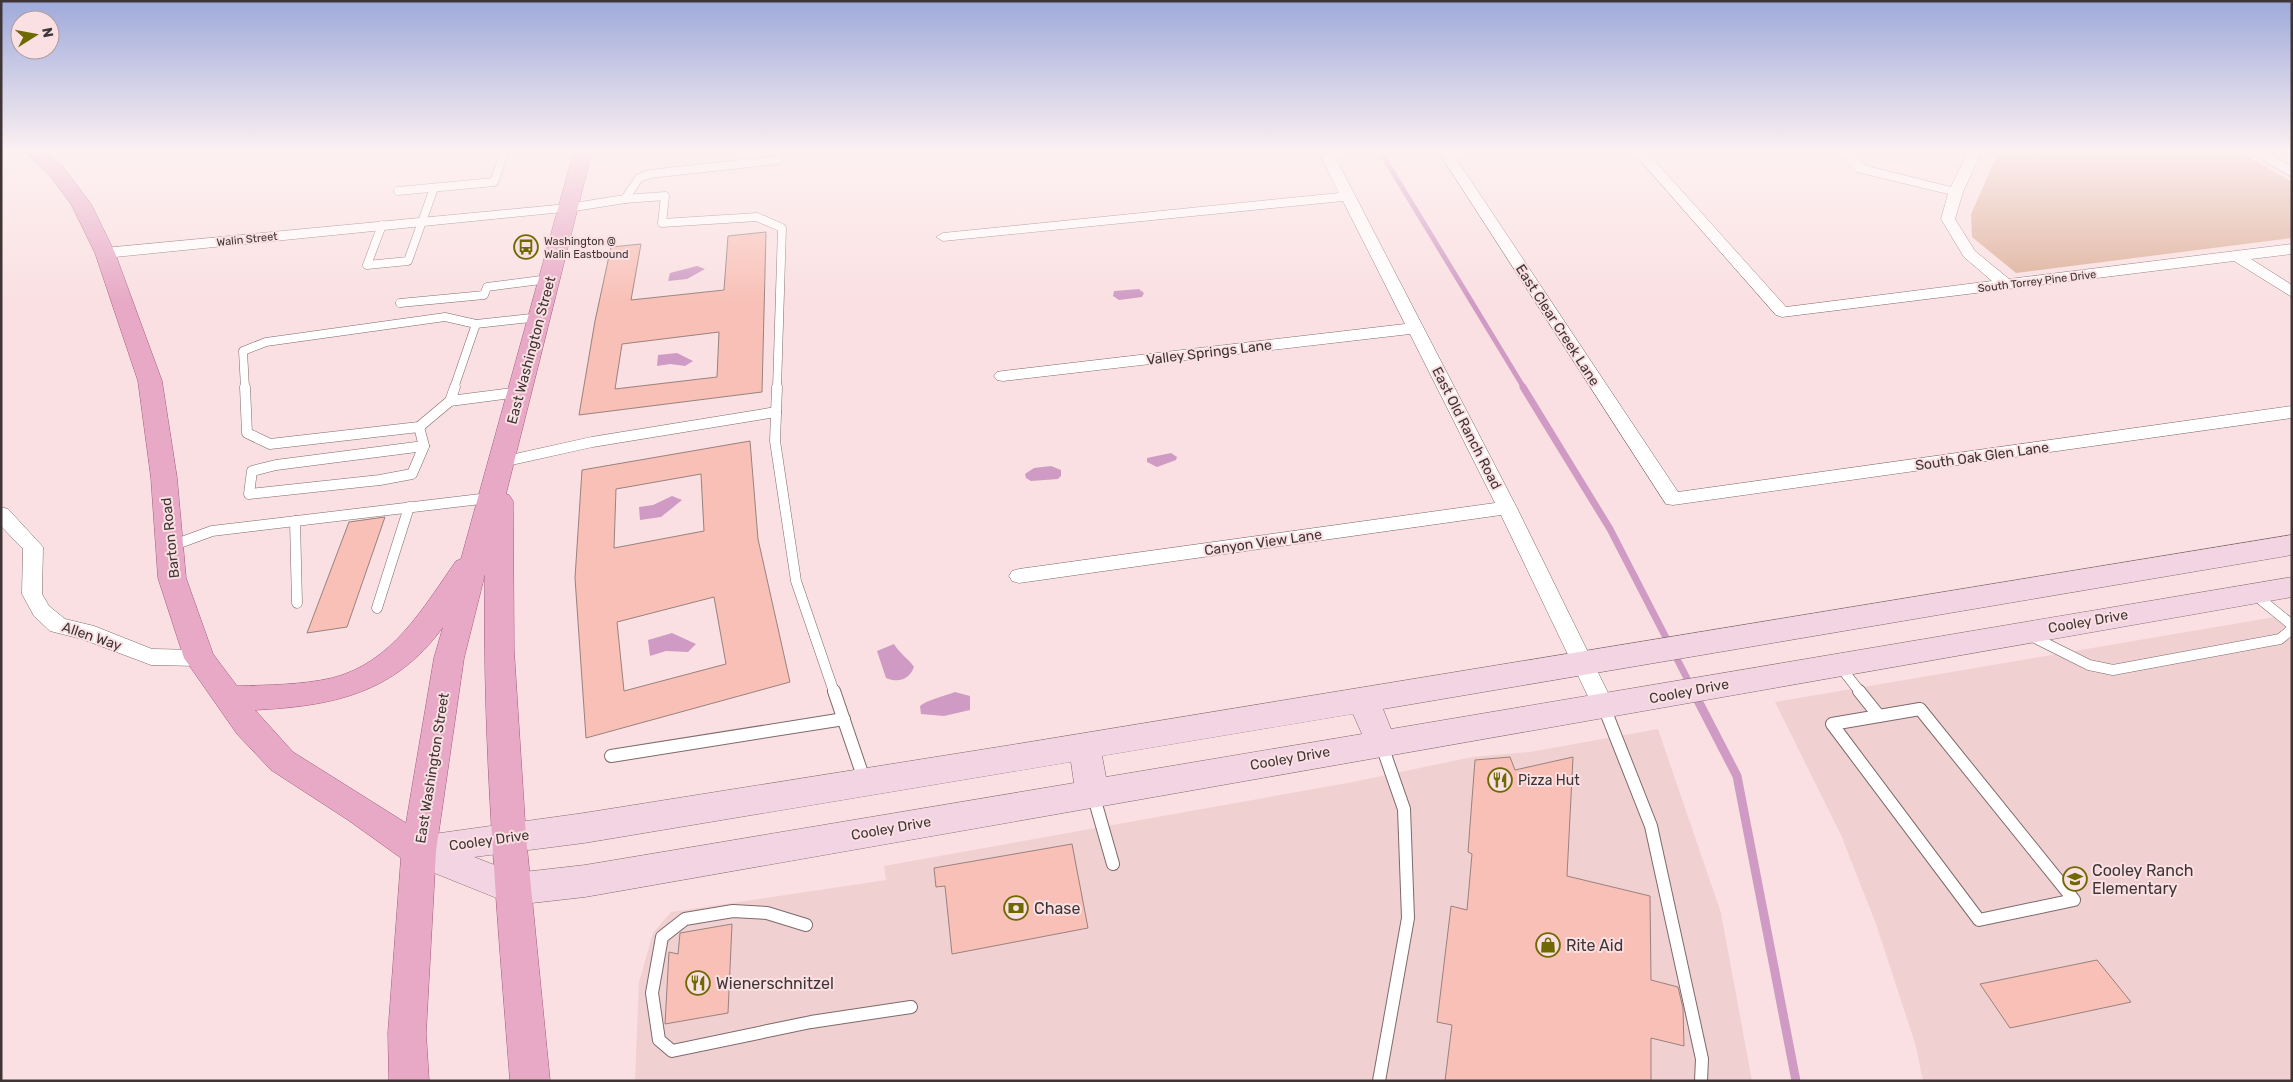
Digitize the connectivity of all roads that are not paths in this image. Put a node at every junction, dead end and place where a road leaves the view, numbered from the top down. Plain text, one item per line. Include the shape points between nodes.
1 (78, 201) edge
2 (429, 201) edge
3 (570, 201) edge
4 (610, 201) edge
5 (664, 201) edge
6 (1294, 201) edge
7 (1351, 201) edge
8 (1477, 201) edge
9 (1683, 201) edge
10 (1953, 201) edge
11 (568, 208) junction
12 (421, 222) junction
13 (382, 226) junction
14 (943, 237) dead end
15 (2292, 249) edge
16 (105, 253) junction
17 (2235, 255) junction
18 (550, 279) junction
19 (2006, 285) junction
20 (2292, 292) edge
21 (400, 303) dead end
22 (540, 317) junction
23 (476, 324) junction
24 (1415, 328) junction
25 (1003, 376) dead end
26 (519, 392) junction
27 (450, 401) junction
28 (776, 412) junction
29 (2292, 412) edge
30 (418, 427) junction
31 (424, 446) junction
32 (501, 462) junction
33 (490, 498) junction
34 (1673, 499) joint
35 (409, 507) junction
36 (1507, 508) junction
37 (1, 514) edge
38 (295, 520) junction
39 (2292, 545) edge
40 (169, 547) junction
41 (476, 553) junction
42 (1019, 576) dead end
43 (2292, 587) edge
44 (2254, 593) junction
45 (297, 604) dead end
46 (377, 608) dead end
47 (2292, 625) edge
48 (1810, 628) junction
49 (2292, 629) edge
50 (2023, 632) junction
51 (199, 658) junction
52 (1584, 664) junction
53 (1838, 664) junction
54 (228, 699) junction
55 (1363, 700) junction
56 (1604, 707) junction
57 (1879, 716) junction
58 (844, 719) junction
59 (1381, 742) junction
60 (1084, 747) junction
61 (611, 756) dead end
62 (866, 782) junction
63 (1093, 793) junction
64 (509, 836) junction
65 (419, 850) junction
66 (1112, 864) dead end
67 (514, 889) junction
68 (806, 925) dead end
69 (911, 1007) dead end
70 (409, 1081) edge
71 (530, 1081) edge
72 (1379, 1081) edge
73 (1701, 1081) edge

1 - 16 main road, Barton Road
2 - 12 lane
3 - 11 main road, East Washington Street
4 - 11 lane
5 - 28 lane via 662,224 757,217 782,228
6 - 14 street
7 - 24 street, East Old Ranch Road
8 - 34 street, East Clear Creek Lane
9 - 19 street, South Torrey Pine Drive via 1782,312
10 - 19 street via 1948,219 1952,230 1969,254
11 - 12 street, Walin Street
11 - 18 main road, East Washington Street
12 - 13 street, Walin Street
12 - 13 lane via 408,261 366,265
13 - 16 street, Walin Street
15 - 17 street, South Torrey Pine Drive
16 - 40 main road, Barton Road via 150,381 164,478
17 - 19 street, South Torrey Pine Drive
17 - 20 street
18 - 21 lane via 487,287 484,295
18 - 22 main road, East Washington Street
22 - 23 lane
22 - 26 main road, East Washington Street
23 - 27 lane
23 - 30 lane via 445,317 266,342 243,351 247,433 270,444
24 - 25 street, Valley Springs Lane
24 - 36 street, East Old Ranch Road
26 - 27 lane
26 - 32 main road, East Washington Street
27 - 30 lane
28 - 32 lane via 592,442
28 - 58 lane via 775,441 796,581
29 - 34 street, South Oak Glen Lane
30 - 31 lane
31 - 31 lane via 412,474 249,494 252,471
32 - 33 main road, East Washington Street
32 - 64 main road, East Washington Street via 499,650
33 - 35 lane
33 - 41 main road, East Washington Street
35 - 38 lane
35 - 46 lane
36 - 42 street, Canyon View Lane
36 - 52 street, East Old Ranch Road
37 - 51 street, Allen Way via 33,547 32,594 40,611 58,625 151,657
38 - 40 lane via 212,531
38 - 45 lane
39 - 48 street, Cooley Drive
40 - 51 main road, Barton Road via 172,578
41 - 54 main road via 419,636 374,675 328,692
41 - 65 main road, East Washington Street via 448,658
43 - 44 street, Cooley Drive
44 - 47 lane
44 - 50 street, Cooley Drive
48 - 52 street, Cooley Drive
48 - 53 street
49 - 50 lane via 2280,639 2113,670 2089,665
50 - 53 street, Cooley Drive
51 - 54 main road, Barton Road
52 - 55 street, Cooley Drive
52 - 56 street, East Old Ranch Road
53 - 56 street, Cooley Drive
53 - 57 lane
54 - 65 main road, Barton Road via 282,761
55 - 59 street
55 - 60 street, Cooley Drive
56 - 59 street, Cooley Drive
56 - 73 lane via 1651,826 1702,1059
57 - 57 lane via 1832,724 1979,920 2074,900 1920,709
58 - 61 lane
58 - 62 lane
59 - 63 street, Cooley Drive
59 - 72 lane via 1404,809 1408,918
60 - 62 street, Cooley Drive
60 - 63 street
62 - 64 street, Cooley Drive via 584,828
63 - 66 lane
63 - 67 street, Cooley Drive via 594,879
64 - 65 street, Cooley Drive
64 - 67 main road, East Washington Street
65 - 67 street, Cooley Drive
65 - 70 main road, East Washington Street via 407,1033
67 - 71 main road, East Washington Street
68 - 69 lane via 768,913 734,911 685,919 662,937 652,993 659,1040 672,1051 811,1022

